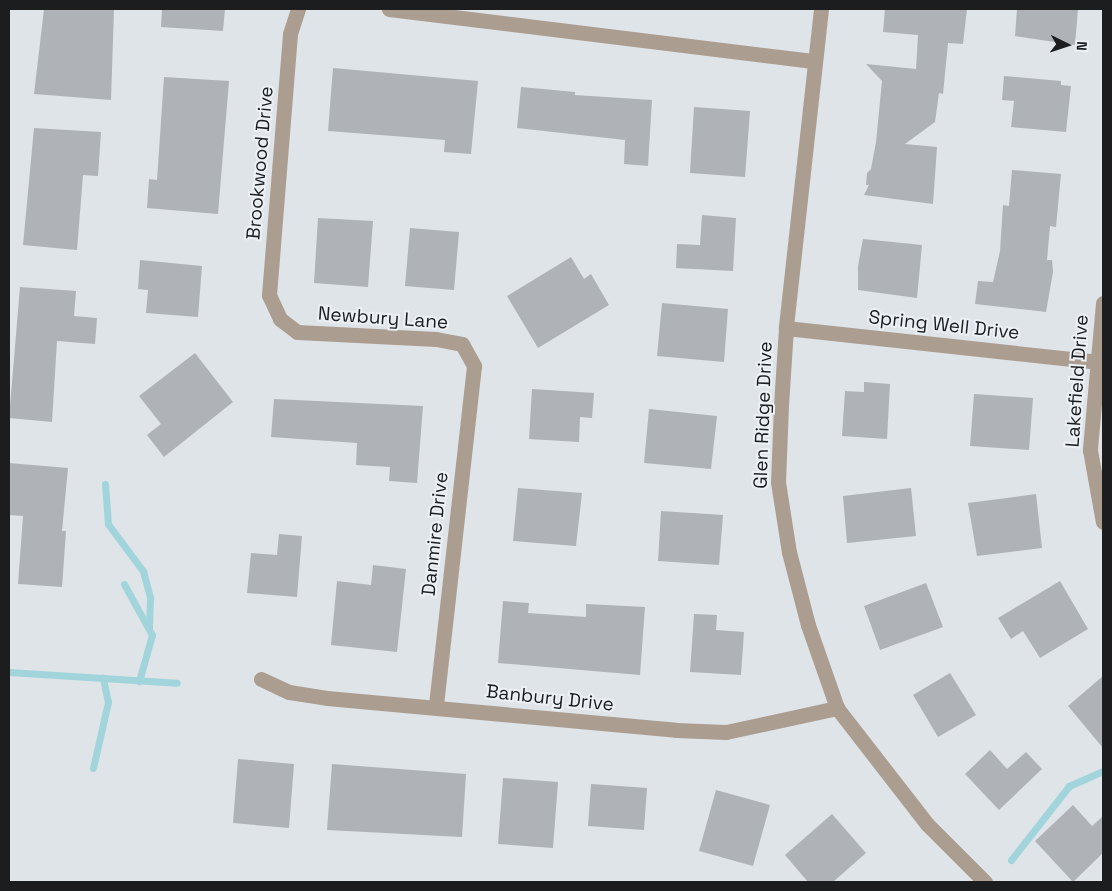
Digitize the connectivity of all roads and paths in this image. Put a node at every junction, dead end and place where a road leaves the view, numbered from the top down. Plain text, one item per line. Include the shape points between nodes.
1 (298, 9) edge
2 (389, 9) edge
3 (821, 9) edge
4 (815, 61) junction
5 (1103, 303) edge
6 (280, 319) joint
7 (786, 328) junction
8 (1097, 362) junction
9 (474, 366) joint
10 (1103, 522) edge
11 (260, 678) dead end
12 (436, 707) junction
13 (837, 708) junction
14 (985, 882) edge

1 - 6 street, Brookwood Drive via 290,34 269,295
2 - 4 street
3 - 4 street, Glen Ridge Drive
4 - 7 street, Glen Ridge Drive
5 - 8 street, Lakefield Drive
6 - 9 street, Newbury Lane via 297,332 436,339 462,344
7 - 8 street, Spring Well Drive
7 - 13 street, Glen Ridge Drive via 778,482 789,552 808,625
8 - 10 street, Lakefield Drive via 1090,450
9 - 12 street, Danmire Drive
11 - 12 street, Banbury Drive via 289,692
12 - 13 street, Banbury Drive via 726,732
13 - 14 street, Glen Ridge Drive via 927,824

